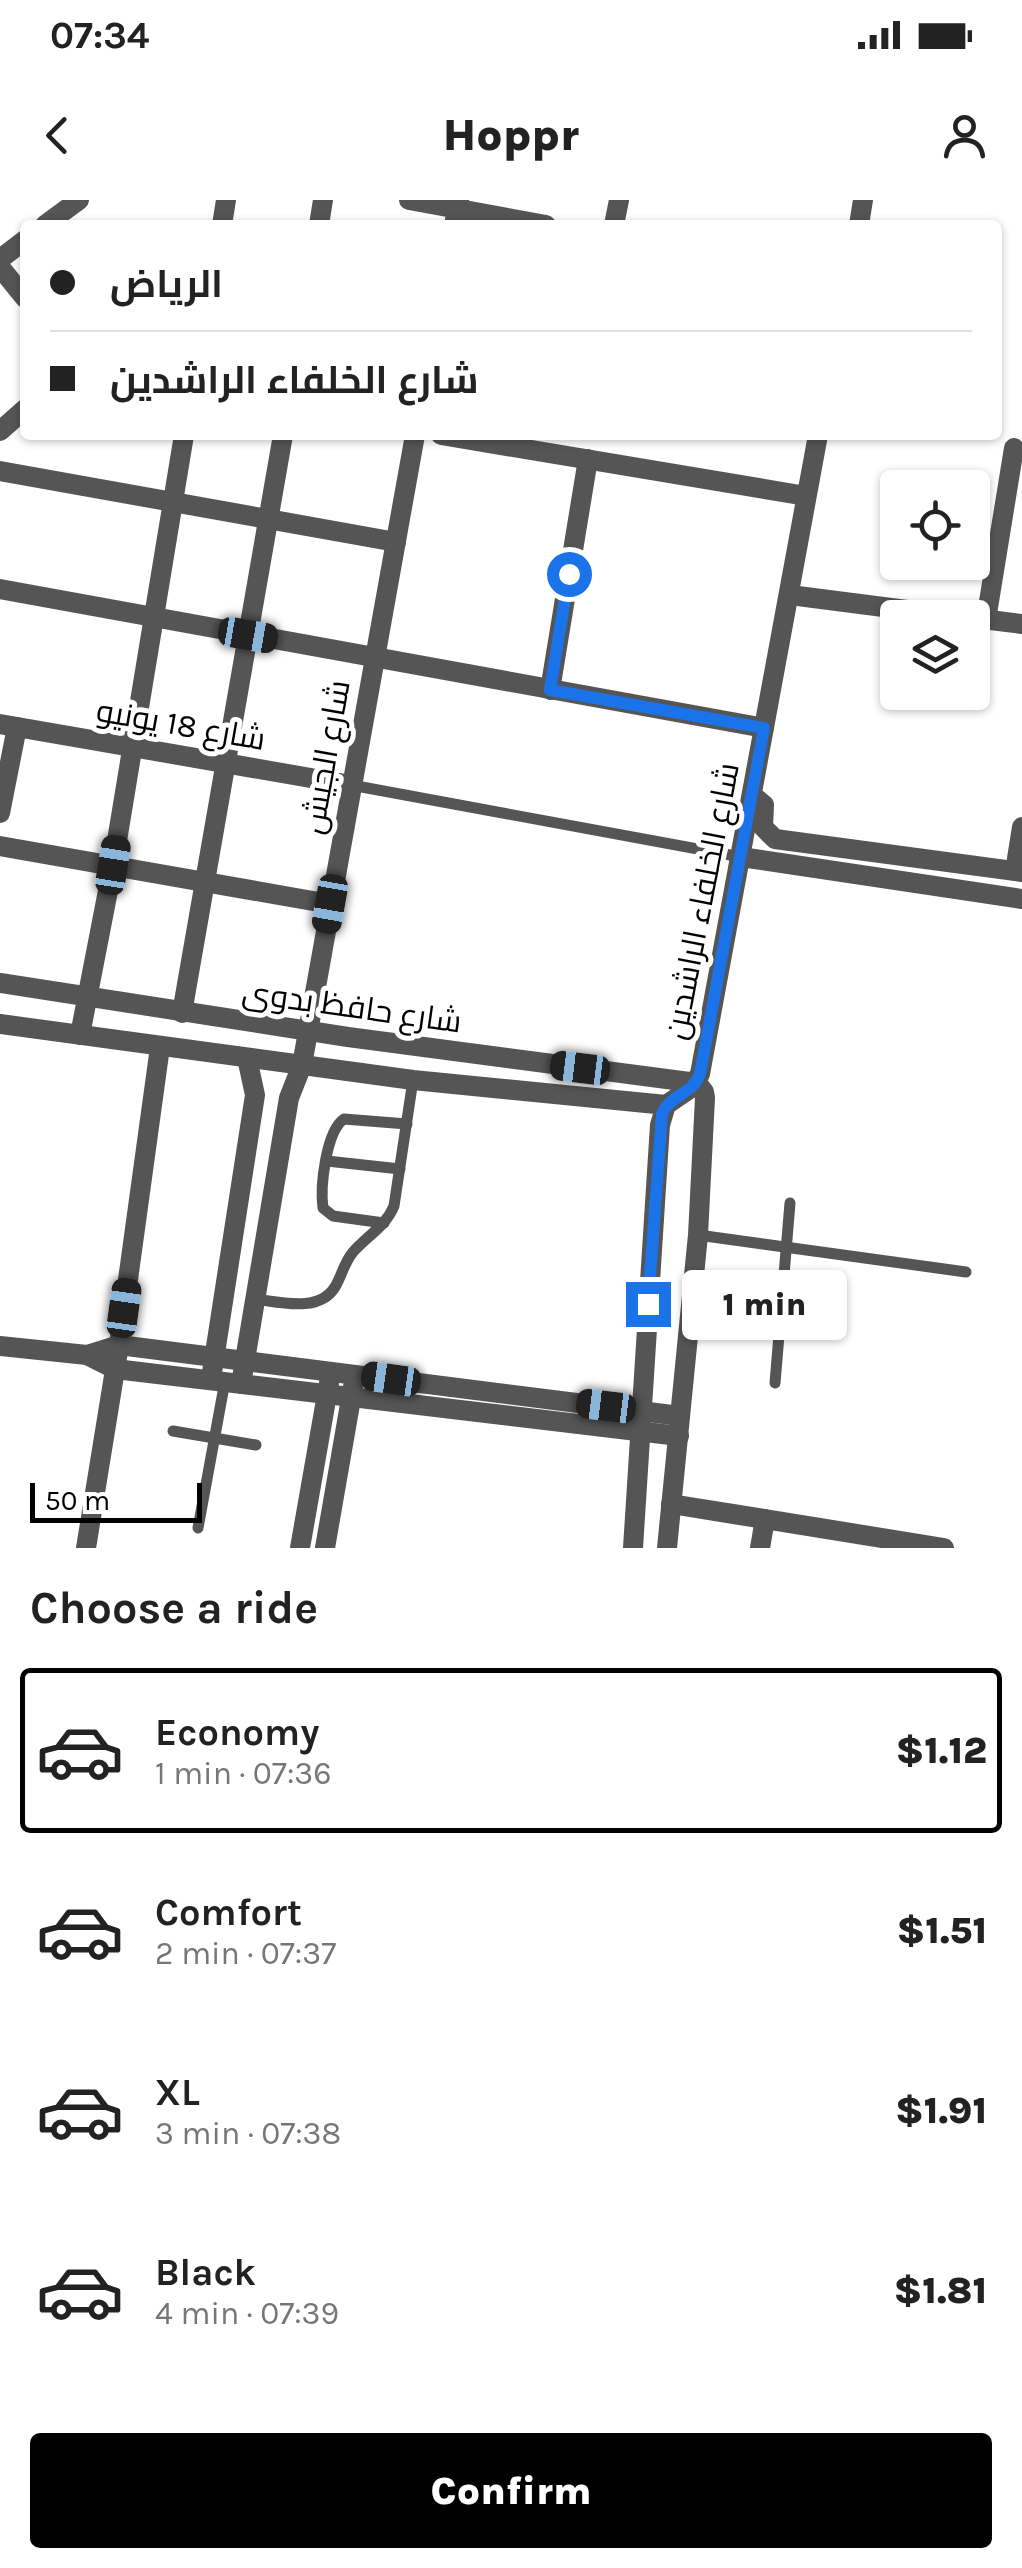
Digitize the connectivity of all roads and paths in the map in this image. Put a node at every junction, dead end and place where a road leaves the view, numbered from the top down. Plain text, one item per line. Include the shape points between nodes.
1 (79, 200) edge
2 (409, 200) edge
3 (457, 211) edge
4 (53, 220) edge
5 (514, 220) edge
6 (20, 244) edge
7 (0, 259) edge
8 (0, 267) edge
9 (20, 292) edge
10 (20, 413) edge
11 (0, 431) edge
12 (183, 440) edge
13 (282, 440) edge
14 (414, 440) edge
15 (472, 440) edge
16 (817, 440) edge
17 (1014, 448) dead end
18 (588, 459) junction
19 (0, 471) edge
20 (806, 496) junction
21 (172, 502) junction
22 (268, 519) junction
23 (396, 542) junction
24 (0, 589) edge
25 (790, 595) junction
26 (980, 600) edge
27 (880, 606) edge
28 (153, 618) junction
29 (990, 620) edge
30 (1022, 624) edge
31 (248, 635) junction
32 (375, 658) junction
33 (550, 690) junction
34 (8, 725) edge
35 (764, 728) junction
36 (132, 746) junction
37 (226, 763) junction
38 (351, 784) junction
39 (752, 795) junction
40 (0, 813) edge
41 (1022, 827) edge
42 (0, 846) edge
43 (741, 857) junction
44 (113, 865) junction
45 (1019, 872) edge
46 (205, 882) junction
47 (1022, 899) edge
48 (330, 904) junction
49 (0, 984) edge
50 (88, 998) junction
51 (182, 1013) junction
52 (0, 1024) edge
53 (307, 1031) junction
54 (80, 1035) junction
55 (160, 1047) junction
56 (247, 1058) junction
57 (302, 1066) junction
58 (413, 1080) junction
59 (697, 1082) junction
60 (666, 1105) junction
61 (407, 1124) junction
62 (327, 1160) junction
63 (400, 1169) junction
64 (790, 1203) dead end
65 (384, 1223) junction
66 (698, 1236) junction
67 (786, 1248) junction
68 (966, 1272) dead end
69 (255, 1299) junction
70 (119, 1345) junction
71 (0, 1346) edge
72 (87, 1356) junction
73 (215, 1356) junction
74 (245, 1360) junction
75 (115, 1368) junction
76 (331, 1371) junction
77 (355, 1374) junction
78 (226, 1382) junction
79 (775, 1383) dead end
80 (327, 1394) junction
81 (351, 1397) junction
82 (640, 1422) junction
83 (679, 1426) junction
84 (173, 1431) dead end
85 (215, 1438) junction
86 (256, 1445) dead end
87 (671, 1504) junction
88 (765, 1520) junction
89 (198, 1528) dead end
90 (873, 1542) edge
91 (86, 1548) edge
92 (300, 1548) edge
93 (328, 1548) edge
94 (633, 1548) edge
95 (667, 1548) edge
96 (760, 1548) edge
97 (944, 1548) edge

1 - 4 street
2 - 3 street
3 - 5 street
6 - 7 street
8 - 9 street
10 - 11 street
12 - 21 street
13 - 22 street
14 - 23 street, شارع الجيش
15 - 18 street
16 - 20 street, شارع الخلفاء الراشدين
17 - 26 street
18 - 20 street
18 - 33 street
19 - 21 street
20 - 25 street, شارع الخلفاء الراشدين
21 - 22 street
21 - 28 street
22 - 23 street
22 - 31 street
23 - 32 street, شارع الجيش
24 - 28 street
25 - 27 street
25 - 35 street, شارع الخلفاء الراشدين
28 - 31 street
28 - 36 street
29 - 30 street
31 - 32 street
31 - 37 street
32 - 33 street
32 - 38 street, شارع الجيش
33 - 35 street
34 - 36 street, شارع 18 يونيو
34 - 40 street
35 - 39 street, شارع الخلفاء الراشدين
36 - 37 street, شارع 18 يونيو
36 - 44 street
37 - 38 street, شارع 18 يونيو
37 - 46 street
38 - 43 lane
38 - 48 street, شارع الجيش
39 - 43 street, شارع الخلفاء الراشدين
39 - 45 street via 764,805 763,826 775,839
41 - 45 street
42 - 44 street
43 - 47 street
43 - 59 street, شارع الخلفاء الراشدين
44 - 46 street
44 - 50 street
46 - 48 street
46 - 51 street
48 - 53 street, شارع الجيش
49 - 50 street, شارع حافظ بدوى
50 - 51 street, شارع حافظ بدوى
50 - 54 street
51 - 53 street, شارع حافظ بدوى
52 - 54 street, شارع حافظ بدوى
53 - 57 street, شارع الجيش
53 - 59 street, شارع حافظ بدوى
54 - 55 street, شارع حافظ بدوى
55 - 56 street, شارع حافظ بدوى
55 - 70 street
56 - 57 street, شارع حافظ بدوى
56 - 73 street via 256,1095
57 - 58 street, شارع حافظ بدوى
57 - 69 street, شارع الجيش via 289,1098
58 - 60 street, شارع حافظ بدوى
58 - 61 lane
59 - 60 street, شارع الخلفاء الراشدين
59 - 66 street, شارع الخلفاء الراشدين via 705,1098
60 - 82 street
61 - 62 lane via 344,1119 332,1130
61 - 63 lane
62 - 63 lane
62 - 65 lane via 322,1202 328,1212
63 - 65 lane
64 - 67 lane
65 - 69 lane via 352,1253 326,1297 305,1304
66 - 67 lane
66 - 83 street, شارع الخلفاء الراشدين
67 - 68 lane
67 - 79 lane
69 - 74 street, شارع الجيش
70 - 72 street
70 - 73 street
70 - 75 street
71 - 72 street
72 - 75 street
73 - 74 street
73 - 78 street
74 - 76 street
74 - 78 street, شارع الجيش
75 - 78 street
75 - 91 street
76 - 77 street
76 - 80 street
77 - 81 street
77 - 82 street
78 - 80 street
78 - 85 lane
80 - 81 street
80 - 92 street
81 - 82 street
81 - 93 street
82 - 83 street
82 - 94 street
83 - 87 street, شارع الخلفاء الراشدين
84 - 85 lane
85 - 86 lane
85 - 89 lane
87 - 88 street
87 - 95 street, شارع الخلفاء الراشدين
88 - 90 street
88 - 96 street
90 - 97 street

